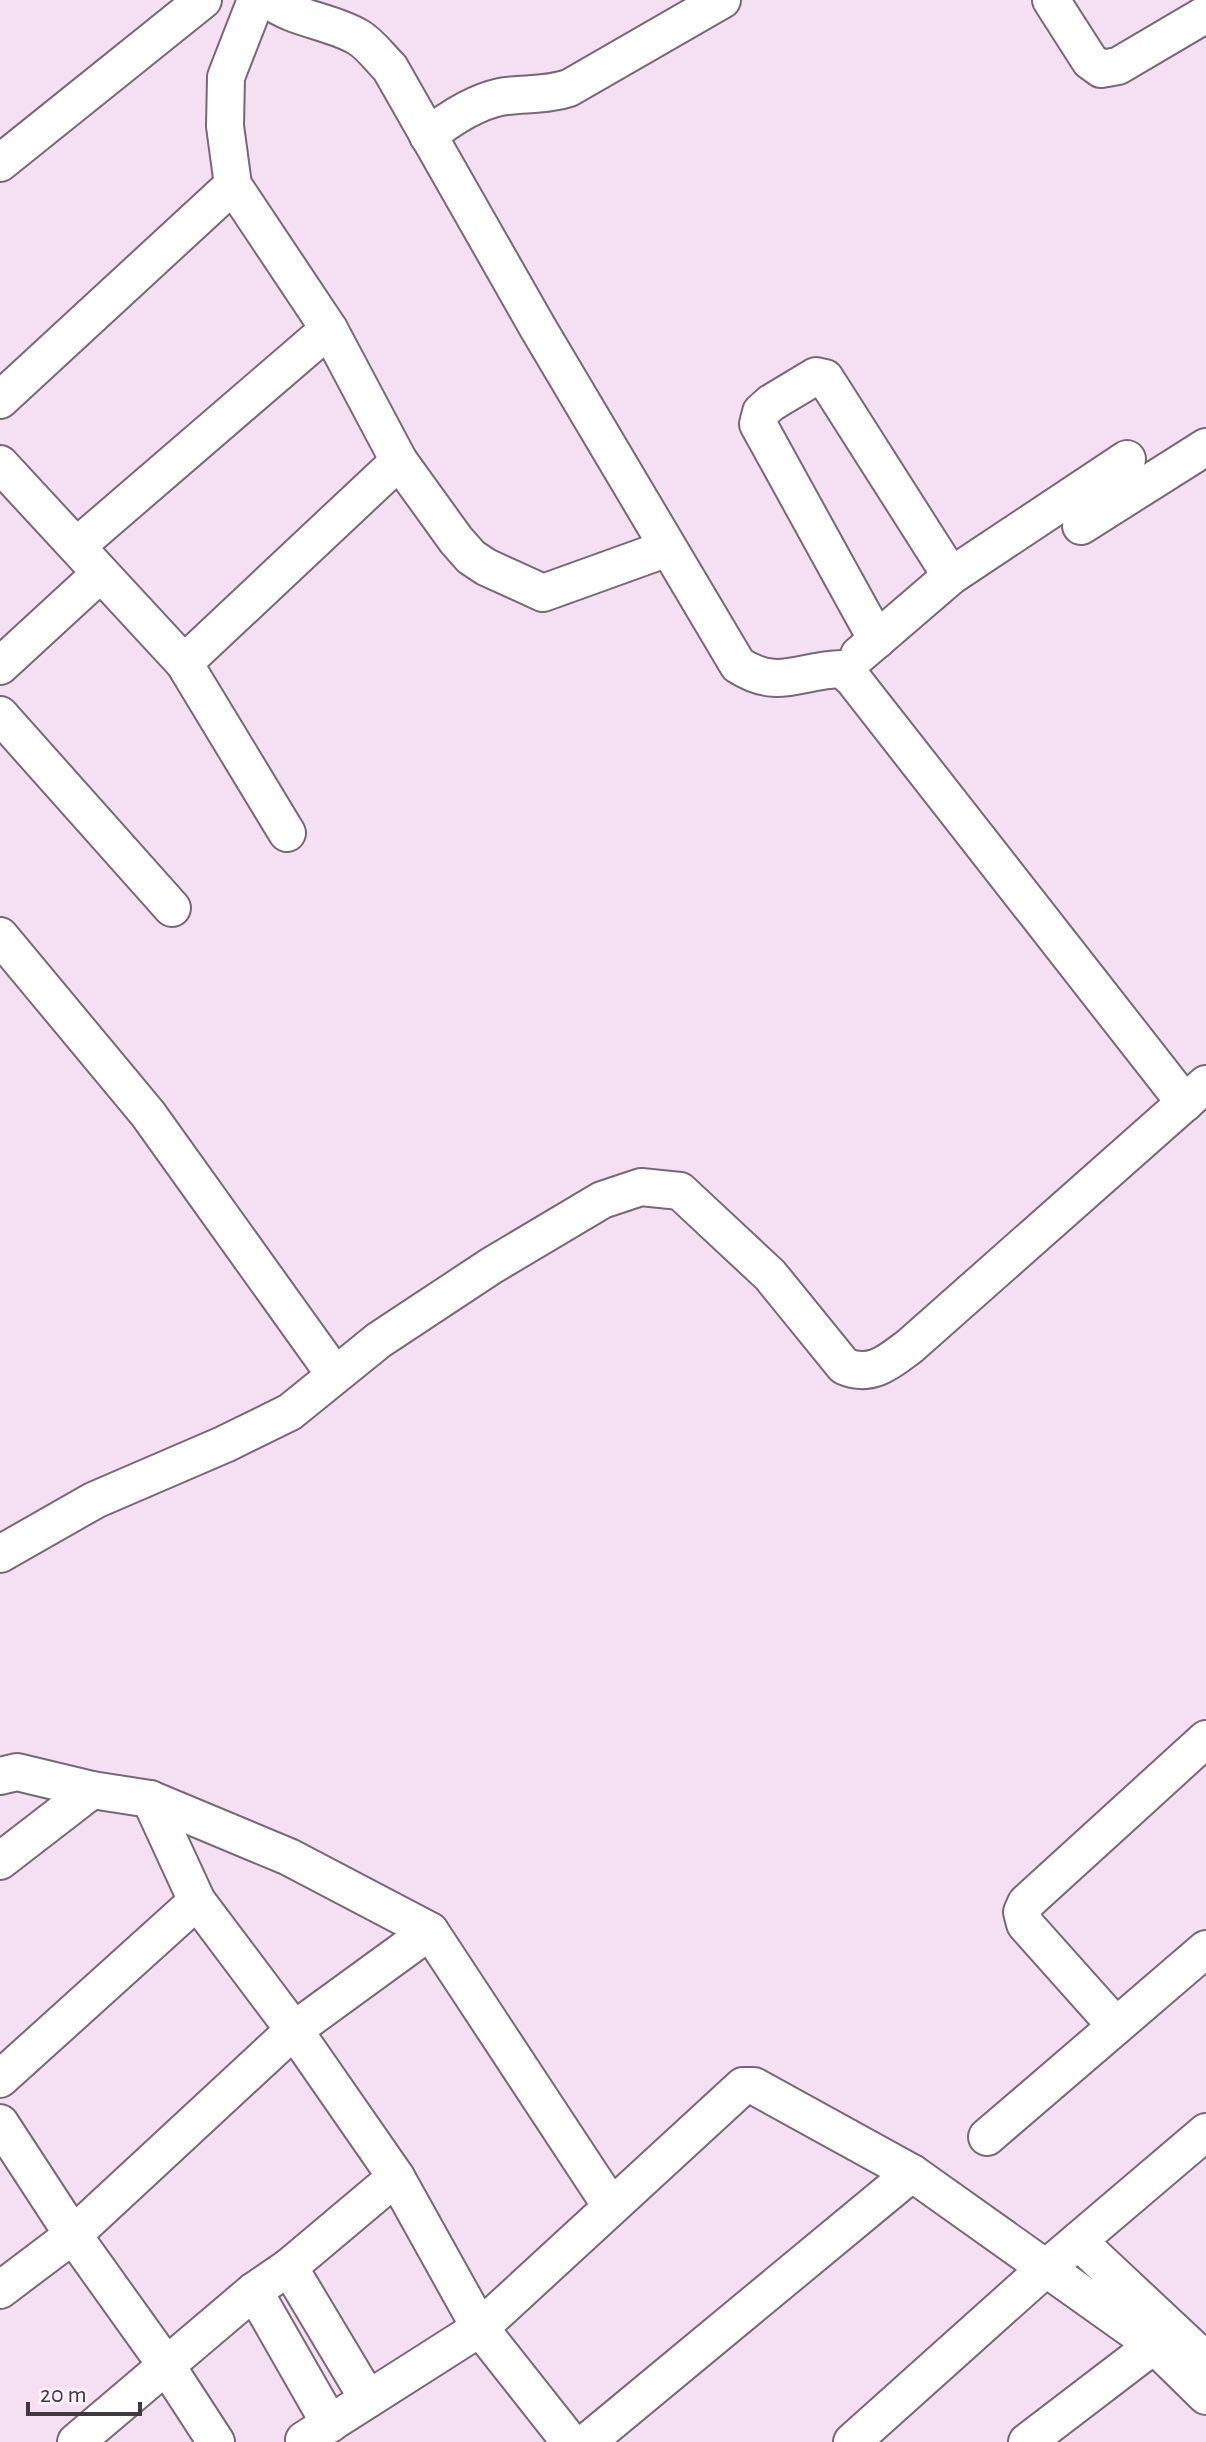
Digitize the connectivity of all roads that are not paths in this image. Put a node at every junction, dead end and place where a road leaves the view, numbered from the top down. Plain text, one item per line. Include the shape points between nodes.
1 (203, 0) edge
2 (256, 0) edge
3 (269, 0) edge
4 (722, 0) edge
5 (1051, 0) edge
6 (1201, 12) edge
7 (428, 136) junction
8 (0, 163) edge
9 (233, 185) junction
10 (329, 329) junction
11 (0, 400) edge
12 (1206, 447) edge
13 (1127, 459) dead end
14 (399, 461) junction
15 (0, 464) edge
16 (1081, 526) dead end
17 (77, 546) junction
18 (668, 548) junction
19 (100, 574) junction
20 (951, 576) junction
21 (877, 640) junction
22 (184, 663) junction
23 (0, 666) edge
24 (842, 669) junction
25 (0, 715) edge
26 (287, 833) dead end
27 (172, 908) dead end
28 (0, 936) edge
29 (1196, 1094) edge
30 (335, 1375) junction
31 (0, 1554) edge
32 (1206, 1739) edge
33 (0, 1776) edge
34 (92, 1790) junction
35 (150, 1799) junction
36 (0, 1861) edge
37 (197, 1901) junction
38 (430, 1931) junction
39 (1206, 1949) edge
40 (1116, 2026) junction
41 (294, 2030) junction
42 (0, 2079) edge
43 (0, 2123) edge
44 (1206, 2132) edge
45 (987, 2137) dead end
46 (912, 2173) junction
47 (396, 2177) junction
48 (611, 2206) junction
49 (73, 2235) junction
50 (1078, 2241) junction
51 (289, 2267) junction
52 (1045, 2269) junction
53 (0, 2290) edge
54 (254, 2291) junction
55 (480, 2328) junction
56 (1154, 2345) junction
57 (1202, 2350) edge
58 (166, 2365) junction
59 (1206, 2396) edge
60 (368, 2399) junction
61 (76, 2442) edge
62 (216, 2442) edge
63 (570, 2442) edge
64 (587, 2442) edge
65 (852, 2442) edge
66 (1027, 2442) edge

1 - 8 street
2 - 9 street via 226,77 225,126
3 - 7 street via 360,38 390,68
4 - 7 street via 569,88 478,105
5 - 6 street via 1090,61 1101,69 1118,66
7 - 18 street
9 - 10 street
9 - 11 street
10 - 14 street
10 - 17 street
12 - 16 street
13 - 20 street
14 - 18 street via 471,557 543,593
14 - 22 street
15 - 17 street
17 - 19 street
18 - 24 street via 738,665 776,680
19 - 22 street
19 - 23 street
20 - 21 street
20 - 21 street via 825,378 816,376 771,403 758,424
21 - 24 street
22 - 26 street
24 - 29 street
25 - 27 street
28 - 30 street via 148,1114
29 - 30 street via 910,1346 871,1371 844,1366 770,1275 680,1191 641,1187 602,1200 491,1266
30 - 31 street via 290,1412 95,1500
32 - 40 street via 1022,1912 1025,1924
33 - 34 street via 17,1772
34 - 35 street
34 - 36 street
35 - 37 street
35 - 38 street via 289,1857
37 - 41 street
37 - 42 street
38 - 41 street
38 - 48 street
39 - 40 street
40 - 45 street
41 - 47 street
41 - 49 street
43 - 49 street
44 - 50 street
46 - 48 street via 754,2086 743,2086
46 - 52 street
46 - 64 street
47 - 51 street
47 - 55 street
48 - 55 street
49 - 53 street
49 - 58 street
50 - 52 street
50 - 57 street
51 - 54 street
51 - 60 street
52 - 56 street
52 - 65 street
54 - 58 street
54 - 60 street via 317,2432
55 - 60 street
55 - 63 street
56 - 59 street
56 - 66 street
58 - 61 street
58 - 62 street

